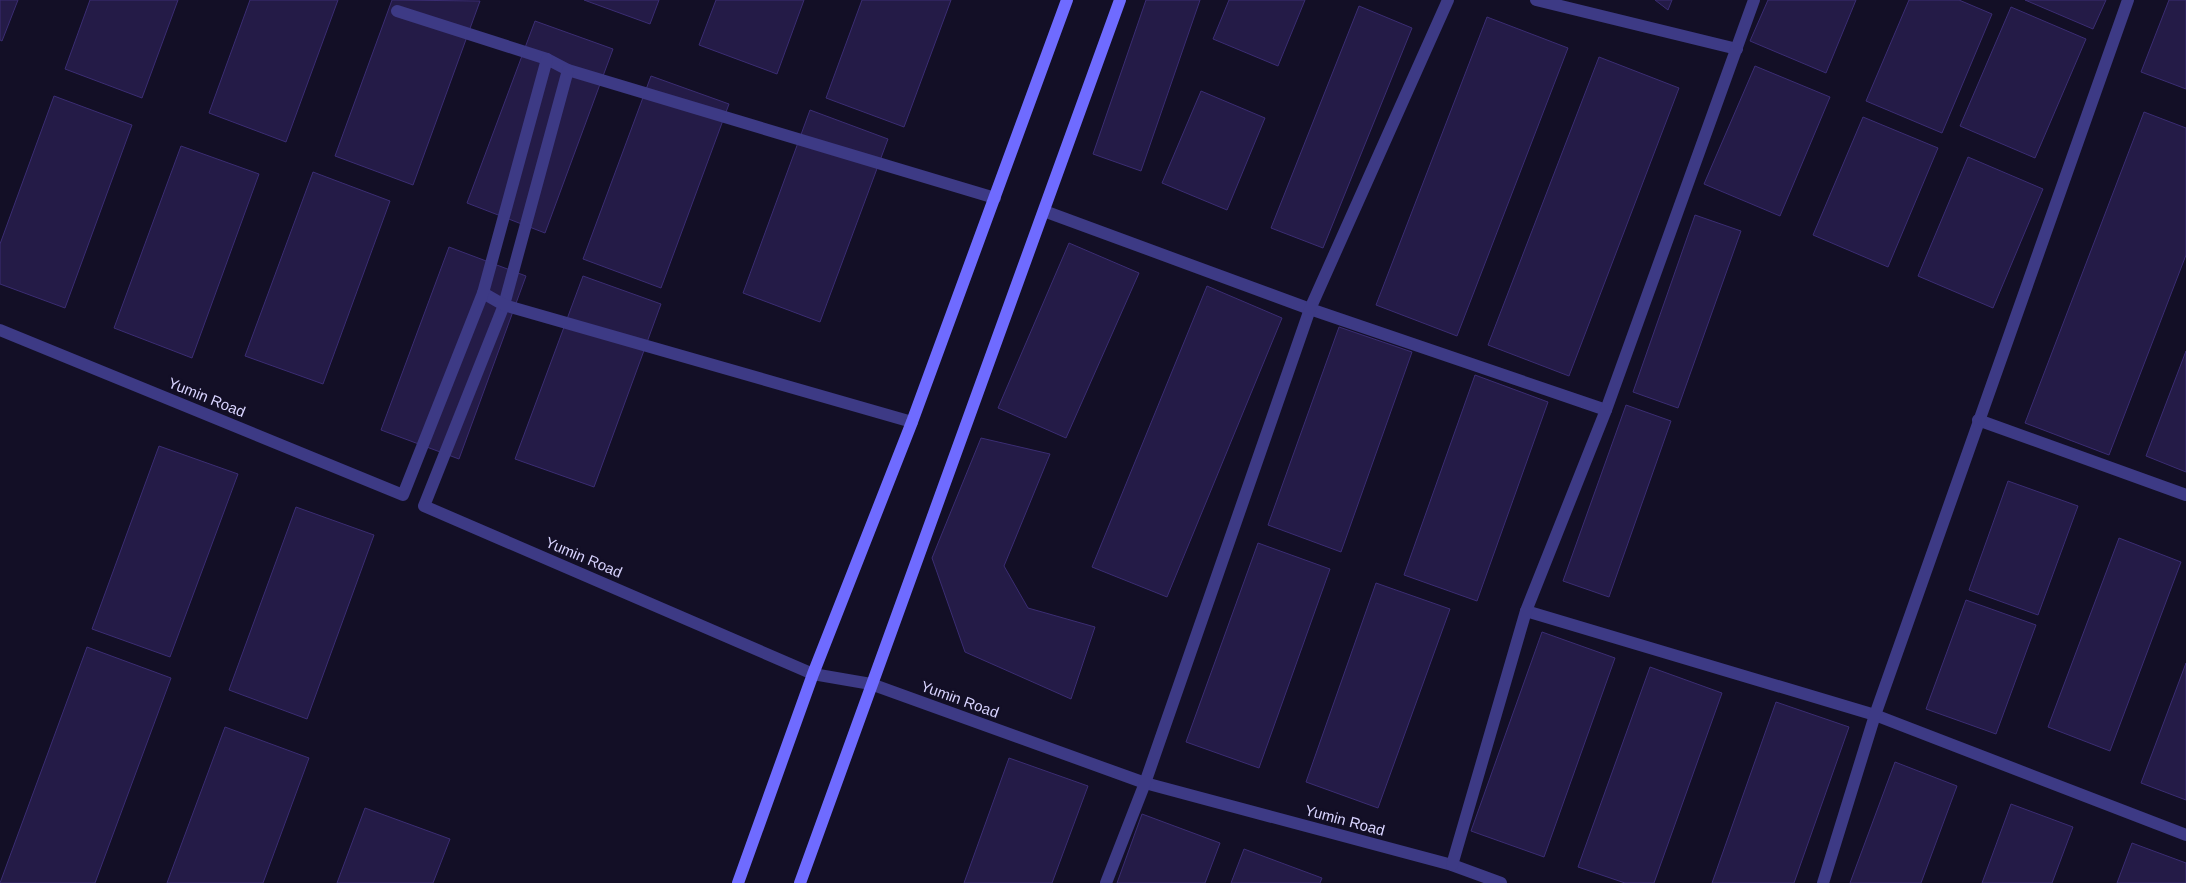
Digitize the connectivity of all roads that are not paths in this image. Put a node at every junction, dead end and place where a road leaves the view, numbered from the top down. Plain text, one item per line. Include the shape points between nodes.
1 (1067, 0) edge
2 (1120, 0) edge
3 (1448, 0) edge
4 (1536, 0) edge
5 (1754, 0) edge
6 (2128, 0) edge
7 (397, 11) dead end
8 (1737, 49) junction
9 (547, 59) junction
10 (568, 70) junction
11 (995, 198) junction
12 (1044, 211) junction
13 (482, 294) junction
14 (504, 305) junction
15 (1310, 309) junction
16 (0, 330) edge
17 (1606, 410) junction
18 (1978, 420) junction
19 (912, 422) junction
20 (2186, 495) edge
21 (1526, 611) junction
22 (814, 674) junction
23 (871, 684) junction
24 (1875, 715) junction
25 (1145, 783) junction
26 (2186, 835) edge
27 (1452, 865) junction
28 (738, 883) edge
29 (800, 883) edge
30 (1106, 883) edge
31 (1501, 883) edge
32 (1823, 883) edge

1 - 11 street
2 - 12 street
3 - 15 street
4 - 8 street
5 - 8 street
6 - 18 street
7 - 9 street
8 - 17 street
9 - 10 street
9 - 13 street
10 - 11 street
10 - 14 street
11 - 19 street
12 - 15 street
12 - 23 street
13 - 14 street
13 - 16 street, Yumin Road via 403,494
14 - 19 street
14 - 22 street, Yumin Road via 424,506
15 - 17 street
15 - 25 street
17 - 21 street
18 - 20 street
18 - 24 street
19 - 22 street
21 - 24 street
21 - 27 street
22 - 23 street, Yumin Road
22 - 28 street
23 - 25 street, Yumin Road
23 - 29 street
24 - 26 street
24 - 32 street
25 - 27 street, Yumin Road
25 - 30 street
27 - 31 street, Yumin Road

